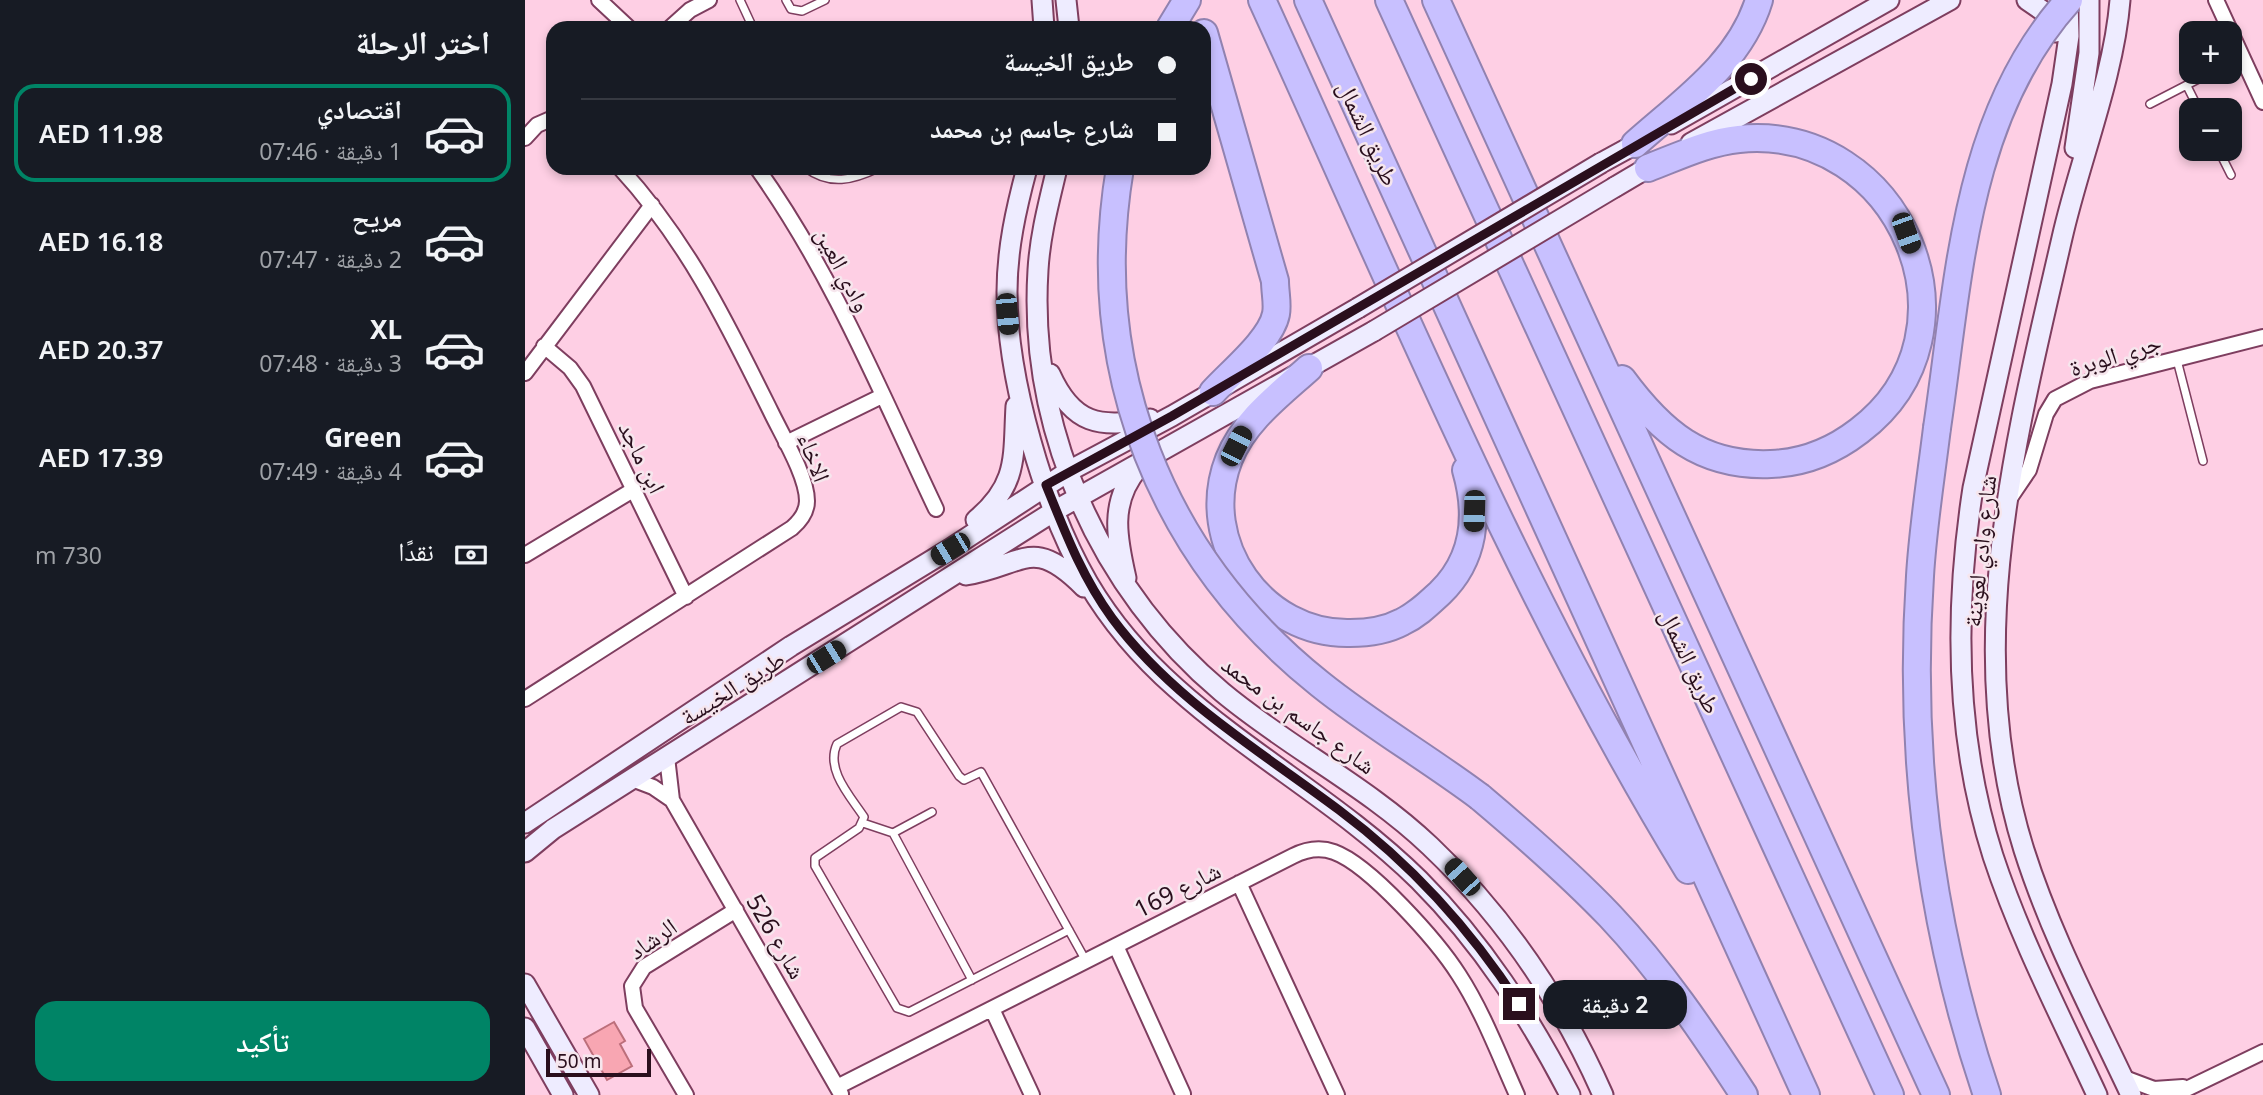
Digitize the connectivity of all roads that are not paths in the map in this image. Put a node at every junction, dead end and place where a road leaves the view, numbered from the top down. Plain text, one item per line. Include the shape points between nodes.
1 (599, 0) edge
2 (709, 0) edge
3 (740, 0) edge
4 (786, 0) edge
5 (825, 0) edge
6 (1042, 0) edge
7 (1066, 0) edge
8 (1188, 0) edge
9 (1194, 0) edge
10 (1262, 0) edge
11 (1308, 0) edge
12 (1389, 0) edge
13 (1436, 0) edge
14 (1452, 0) edge
15 (1759, 0) edge
16 (1889, 0) edge
17 (2028, 0) edge
18 (2069, 0) edge
19 (2089, 0) edge
20 (2120, 0) edge
21 (2216, 0) edge
22 (1945, 1) edge
23 (622, 21) edge
24 (678, 21) edge
25 (750, 21) edge
26 (1044, 21) edge
27 (1068, 21) edge
28 (1174, 21) edge
29 (1200, 21) edge
30 (2223, 21) edge
31 (1211, 58) edge
32 (2065, 66) junction
33 (2242, 69) edge
34 (2191, 84) edge
35 (1475, 85) junction
36 (2187, 86) junction
37 (2193, 98) edge
38 (2263, 102) edge
39 (2150, 104) dead end
40 (546, 121) edge
41 (525, 138) edge
42 (1635, 144) junction
43 (2224, 161) edge
44 (1648, 168) junction
45 (626, 175) edge
46 (761, 175) edge
47 (820, 175) edge
48 (858, 175) edge
49 (1025, 175) edge
50 (1055, 175) edge
51 (1120, 175) edge
52 (2231, 175) dead end
53 (652, 205) junction
54 (2062, 235) junction
55 (1592, 337) junction
56 (2263, 337) edge
57 (544, 346) junction
58 (1041, 354) junction
59 (2177, 359) junction
60 (1309, 368) junction
61 (525, 373) edge
62 (1017, 384) junction
63 (1213, 391) junction
64 (882, 396) junction
65 (1172, 416) junction
66 (1452, 418) junction
67 (786, 443) junction
68 (2203, 461) dead end
69 (1141, 464) junction
70 (1069, 471) junction
71 (1046, 485) junction
72 (633, 490) junction
73 (1078, 497) junction
74 (2005, 505) junction
75 (936, 509) dead end
76 (1056, 510) junction
77 (950, 549) junction
78 (525, 555) edge
79 (955, 576) junction
80 (1128, 590) junction
81 (686, 597) junction
82 (1100, 601) junction
83 (525, 699) edge
84 (667, 757) junction
85 (632, 779) junction
86 (672, 800) junction
87 (932, 812) dead end
88 (525, 822) edge
89 (863, 823) junction
90 (893, 833) junction
91 (525, 852) edge
92 (1239, 883) junction
93 (1721, 909) junction
94 (736, 910) junction
95 (1069, 930) junction
96 (1116, 946) junction
97 (1086, 961) junction
98 (972, 980) junction
99 (525, 984) edge
100 (992, 1009) junction
101 (525, 1028) edge
102 (2263, 1052) edge
103 (2122, 1077) junction
104 (2187, 1086) junction
105 (839, 1091) edge
106 (1183, 1094) edge
107 (563, 1095) edge
108 (589, 1095) edge
109 (686, 1095) edge
110 (1032, 1095) edge
111 (1337, 1095) edge
112 (1517, 1095) edge
113 (1570, 1095) edge
114 (1603, 1095) edge
115 (1744, 1095) edge
116 (1806, 1095) edge
117 (1890, 1095) edge
118 (1936, 1095) edge
119 (1987, 1095) edge
120 (2097, 1095) edge
121 (2131, 1095) edge
122 (2174, 1095) edge

1 - 23 street
2 - 24 street
3 - 25 lane
4 - 5 lane via 798,11
6 - 26 main road
7 - 27 main road
8 - 28 highway
9 - 29 highway
10 - 66 highway
11 - 93 highway, طريق الشمال
12 - 117 highway, طريق الشمال
13 - 35 highway
14 - 35 highway
15 - 42 highway via 1745,37 1722,66
16 - 42 main road
17 - 32 main road via 2052,23
18 - 32 main road, شارع وادي لعوينة
18 - 119 highway, bridge via 2016,76 1982,156 1961,262 1920,575 1919,768 1944,948
19 - 54 main road via 2089,53
20 - 54 main road, شارع وادي لعوينة via 2099,101
21 - 30 street
22 - 44 main road, طريق الخيسة
31 - 63 highway via 1275,281 1276,305 1267,335
32 - 120 main road, شارع وادي لعوينة via 1973,488 1964,542 1959,642 1972,770 1993,855
33 - 38 street
34 - 36 lane
35 - 55 highway
36 - 37 lane
36 - 39 lane
40 - 41 street
42 - 63 main road, bridge
43 - 52 lane
44 - 55 highway via 1725,141 1759,138 1808,145 1854,169 1891,207 1913,251 1921,303 1913,356 1889,400 1848,439 1816,456 1748,464 1716,457 1678,440 1652,418
44 - 60 main road, طريق الخيسة, bridge
45 - 53 street, الاخاء
46 - 64 street, وادي العين via 819,268
47 - 48 lane via 844,180
49 - 62 main road via 1007,267 1009,338
50 - 58 main road, شارع جاسم بن محمد via 1038,267
51 - 115 highway, bridge via 1111,261 1120,364 1151,466 1221,586 1276,646 1320,685 1480,797 1561,867 1612,918 1687,1010
53 - 57 street
53 - 67 street, الاخاء via 711,291
54 - 74 main road, شارع وادي لعوينة
55 - 118 highway
56 - 59 street, جري الوبرة
57 - 61 street
57 - 72 street, ابن ماجد via 583,386
58 - 65 main road via 1061,397 1086,419 1115,425
58 - 70 main road, شارع جاسم بن محمد via 1051,413
59 - 68 lane
59 - 74 street, جري الوبرة via 2090,381 2055,399 2029,470
60 - 66 highway via 1243,432 1222,486 1221,513 1233,560 1265,603 1296,624 1332,633 1367,633 1400,624 1449,584 1467,555 1474,511
60 - 69 main road, طريق الخيسة
62 - 71 main road
62 - 77 main road via 1014,456 1006,485
63 - 65 main road
64 - 67 street
64 - 75 street, وادي العين
65 - 70 main road
66 - 93 highway via 1540,602 1661,824 1697,885
67 - 81 street, الاخاء via 807,498 804,515 792,528
69 - 73 main road, طريق الخيسة
69 - 80 main road via 1128,481 1118,508 1118,542
70 - 71 main road
70 - 73 main road, شارع جاسم بن محمد
71 - 76 main road
71 - 77 main road, طريق الخيسة
72 - 78 street
72 - 81 street, ابن ماجد
73 - 76 main road, طريق الخيسة
73 - 80 main road, شارع جاسم بن محمد
74 - 103 main road, شارع وادي لعوينة via 1994,632 1999,738 2009,791 2023,849 2049,920
76 - 79 main road, طريق الخيسة
76 - 82 main road via 1078,564
77 - 88 main road, طريق الخيسة via 801,640
79 - 82 main road via 1037,557 1060,565
79 - 84 main road, طريق الخيسة
80 - 114 main road, شارع جاسم بن محمد via 1172,645 1223,693 1383,805 1451,866 1529,961
81 - 83 street, الاخاء
82 - 113 main road via 1175,688 1340,811 1428,889 1510,989
84 - 85 main road, طريق الخيسة
84 - 86 street, شارع 526
85 - 86 street
85 - 91 main road, طريق الخيسة
86 - 94 street, شارع 526
87 - 90 lane
89 - 90 lane
89 - 95 lane via 838,776 837,744 901,707 909,707 917,712 959,776 964,780 981,772
89 - 98 lane via 815,858 815,866 891,1002 909,1012
90 - 98 lane
92 - 96 street, شارع 169
92 - 111 street
92 - 112 street, شارع 169 via 1309,850 1341,855 1429,935 1459,976
93 - 116 highway, طريق الشمال
94 - 105 street, شارع 526
94 - 109 street, الرشاد via 644,967 632,986 635,1008
95 - 97 lane
95 - 98 lane
96 - 97 street, شارع 169
96 - 106 street
97 - 100 street, شارع 169
99 - 108 main road
100 - 105 street, شارع 169
100 - 110 street
101 - 107 main road
102 - 104 street
103 - 104 street via 2154,1089
103 - 121 main road, شارع وادي لعوينة
104 - 122 street

